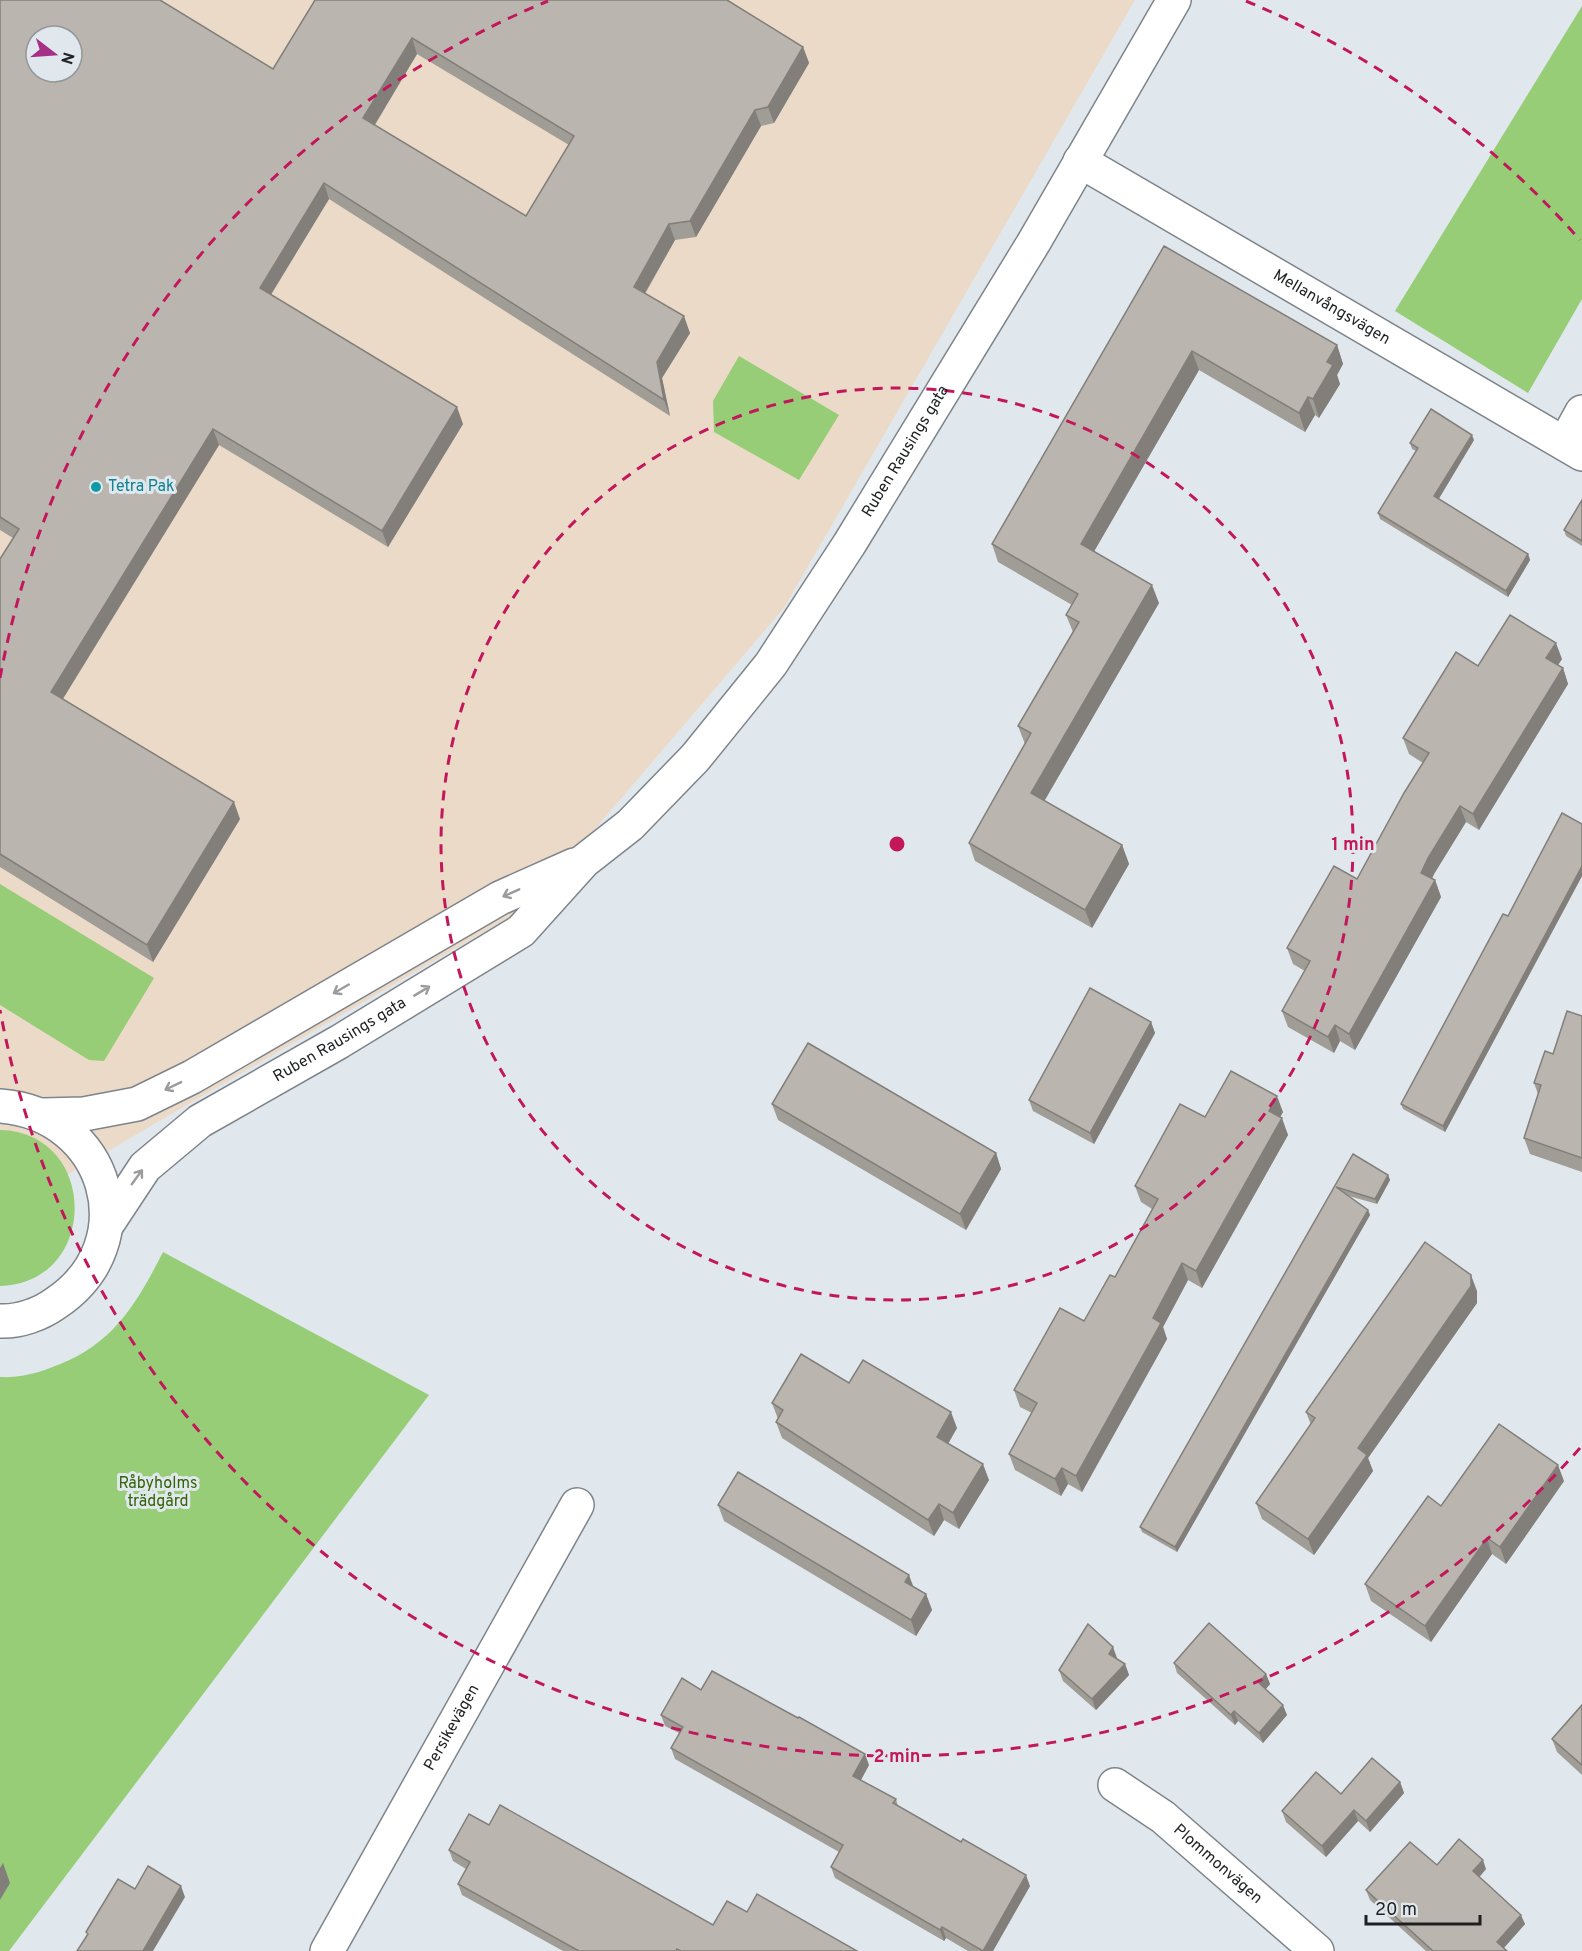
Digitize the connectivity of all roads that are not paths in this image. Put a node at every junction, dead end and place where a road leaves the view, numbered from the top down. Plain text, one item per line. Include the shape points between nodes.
1 (1174, 0) edge
2 (1080, 161) junction
3 (1582, 412) edge
4 (1573, 448) edge
5 (584, 861) junction
6 (0, 1106) edge
7 (43, 1115) junction
8 (106, 1226) junction
9 (0, 1321) edge
10 (578, 1505) dead end
11 (1115, 1785) dead end
12 (327, 1951) edge
13 (1317, 1951) edge

1 - 2 main road, Ruben Rausings gata
2 - 4 main road, Mellanvångsvägen
2 - 5 main road, Ruben Rausings gata via 850,543 771,664 695,758 630,825
3 - 4 main road
5 -> 7 main road, Ruben Rausings gata via 500,898 192,1077 137,1104 84,1114
8 -> 5 main road, Ruben Rausings gata via 145,1167 200,1121 521,931
6 - 7 main road, Ruben Rausings gata via 20,1107
7 - 8 main road, Ruben Rausings gata via 66,1129 86,1149 99,1173 106,1199
8 - 9 main road, Ruben Rausings gata via 95,1262 74,1292 43,1312
10 - 12 main road, Persikevägen
11 - 13 main road, Plommonvägen via 1163,1817

